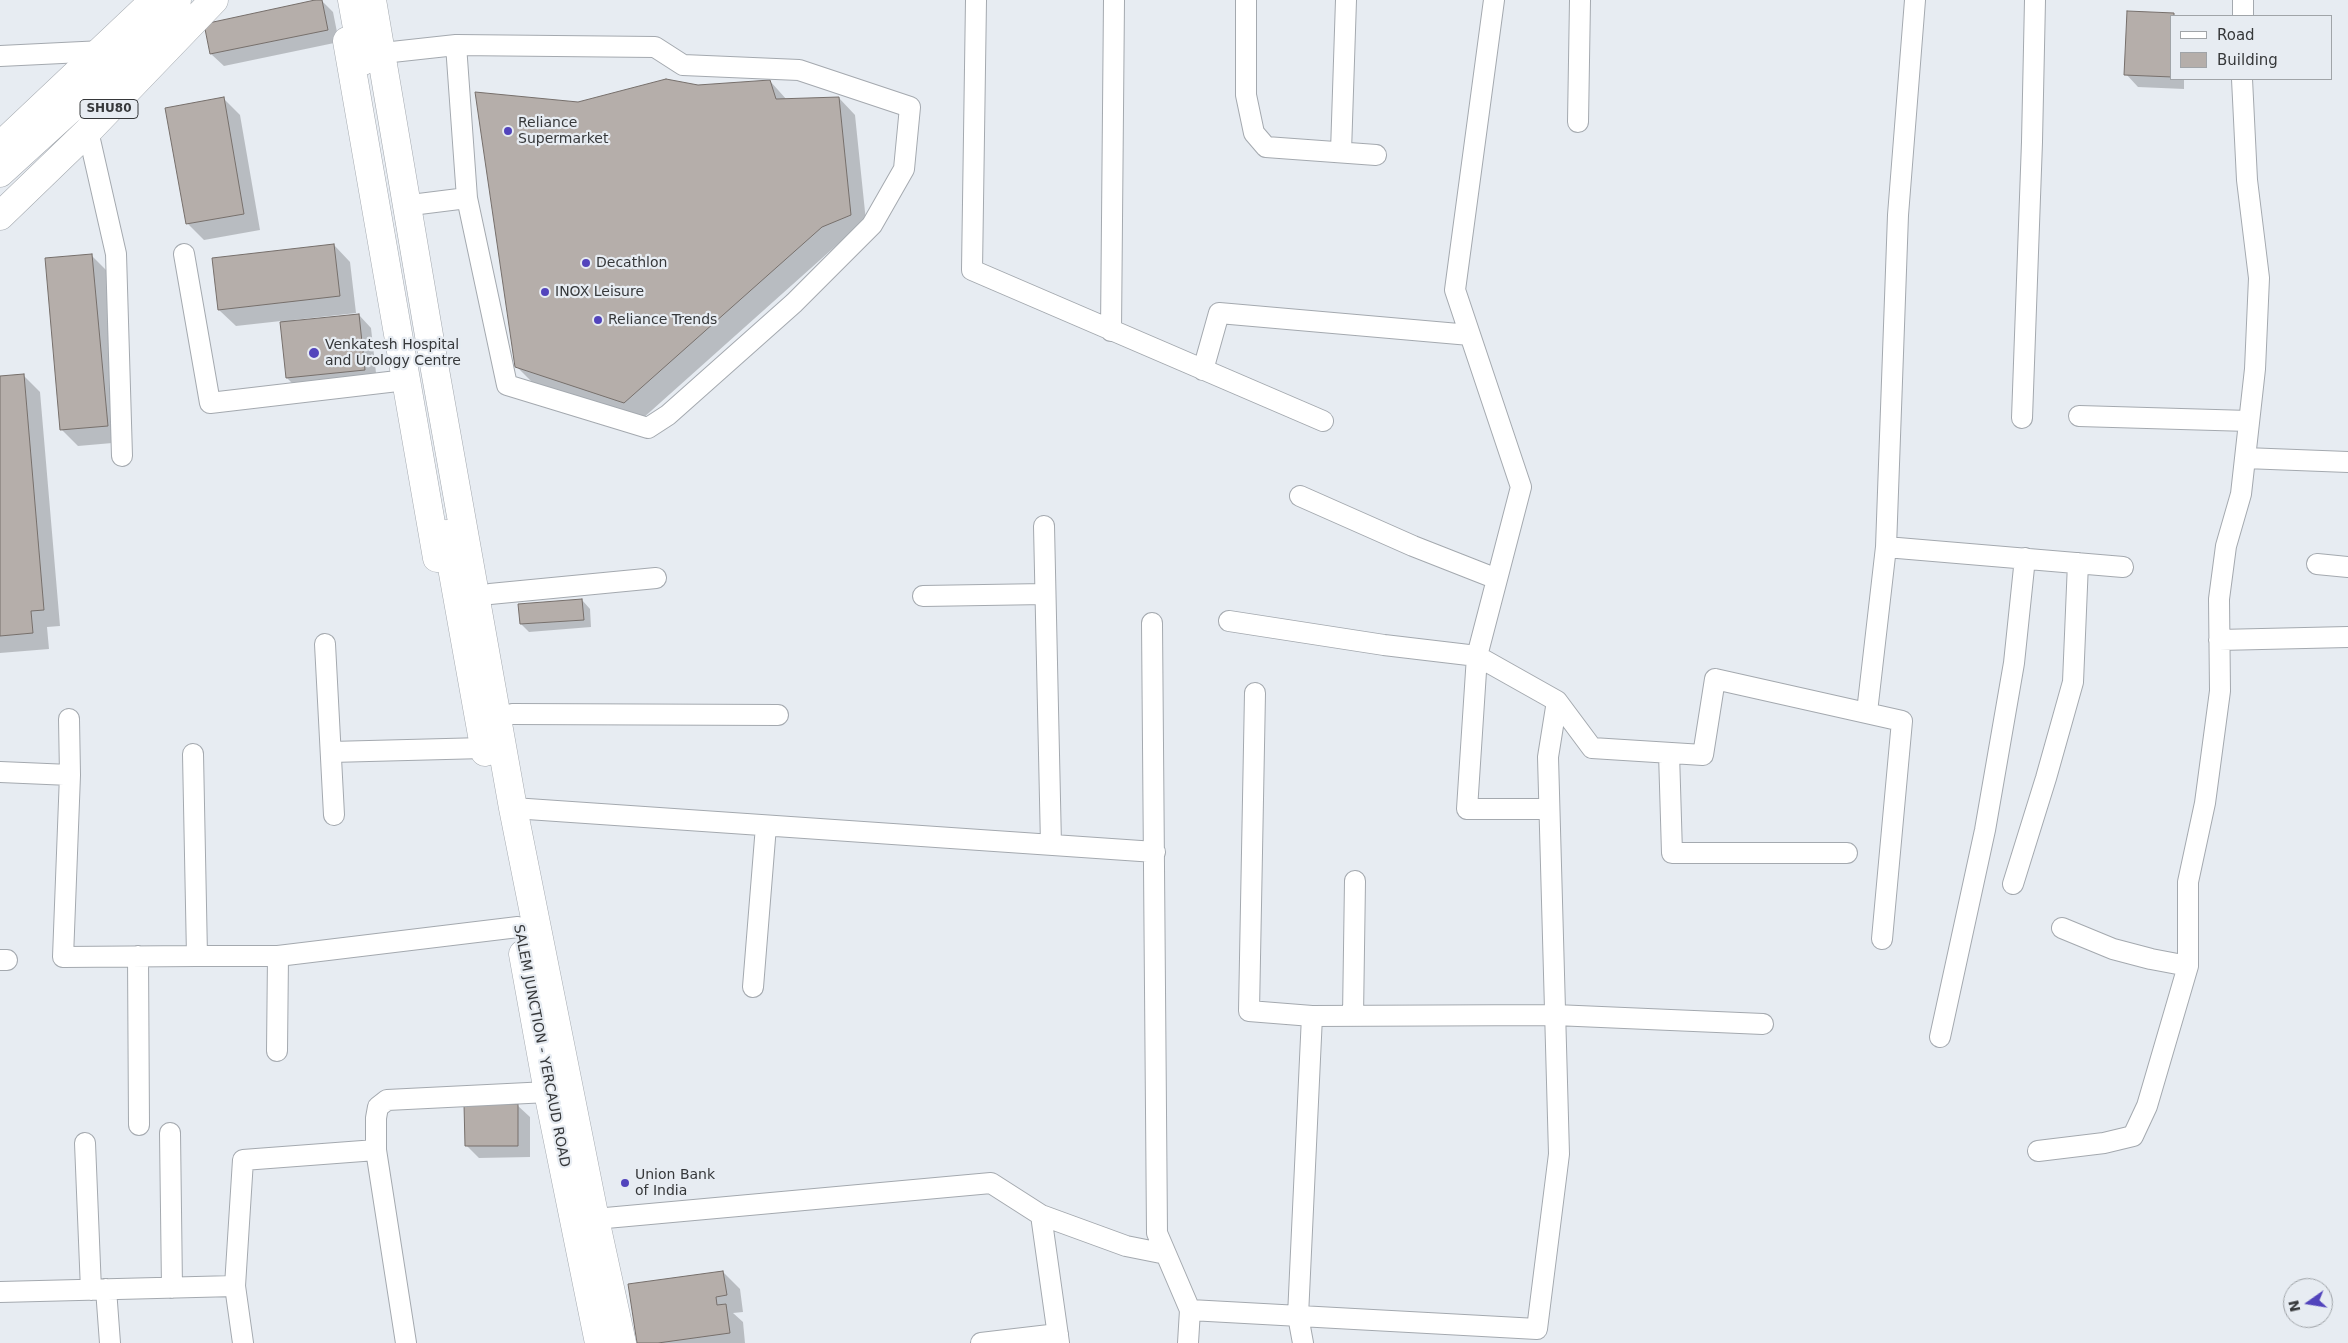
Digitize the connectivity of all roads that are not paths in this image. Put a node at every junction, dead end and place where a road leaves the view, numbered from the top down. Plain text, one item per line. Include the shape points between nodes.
1 (154, 0) edge
2 (177, 0) edge
3 (199, 0) edge
4 (214, 0) edge
5 (340, 0) edge
6 (352, 0) edge
7 (372, 0) edge
8 (383, 0) edge
9 (976, 0) edge
10 (1114, 0) edge
11 (1246, 0) edge
12 (1346, 0) edge
13 (1494, 0) edge
14 (1580, 0) edge
15 (1915, 0) edge
16 (2035, 0) edge
17 (2243, 0) edge
18 (2243, 15) edge
19 (456, 45) junction
20 (103, 51) junction
21 (392, 52) junction
22 (0, 56) edge
23 (2242, 80) edge
24 (1578, 122) dead end
25 (88, 131) junction
26 (0, 146) edge
27 (1341, 152) junction
28 (1376, 154) dead end
29 (0, 173) edge
30 (0, 196) edge
31 (467, 198) junction
32 (419, 204) junction
33 (0, 216) edge
34 (184, 254) dead end
35 (1111, 331) junction
36 (1470, 335) junction
37 (1203, 370) junction
38 (406, 380) junction
39 (2079, 416) dead end
40 (2022, 418) dead end
41 (1323, 421) dead end
42 (2249, 421) junction
43 (122, 456) dead end
44 (2245, 458) junction
45 (2348, 462) edge
46 (1300, 496) dead end
47 (1044, 526) dead end
48 (1886, 547) junction
49 (2025, 558) junction
50 (2078, 563) junction
51 (2318, 564) dead end
52 (2123, 567) dead end
53 (2348, 567) edge
54 (656, 578) dead end
55 (1497, 579) junction
56 (490, 594) junction
57 (1045, 594) junction
58 (923, 596) dead end
59 (1229, 621) dead end
60 (1152, 623) dead end
61 (2348, 637) edge
62 (2219, 640) junction
63 (325, 644) dead end
64 (1477, 656) junction
65 (480, 669) junction
66 (1254, 693) dead end
67 (1557, 701) junction
68 (1867, 712) junction
69 (512, 714) junction
70 (778, 715) dead end
71 (69, 719) dead end
72 (484, 748) junction
73 (331, 752) junction
74 (1669, 753) junction
75 (193, 754) dead end
76 (0, 772) edge
77 (70, 775) junction
78 (513, 808) junction
79 (1549, 809) junction
80 (334, 815) dead end
81 (766, 826) junction
82 (1051, 845) junction
83 (1155, 852) junction
84 (1847, 853) dead end
85 (1355, 881) dead end
86 (2013, 884) dead end
87 (518, 927) junction
88 (2062, 928) dead end
89 (1882, 939) dead end
90 (138, 956) junction
91 (197, 956) junction
92 (278, 956) junction
93 (2188, 966) junction
94 (753, 988) dead end
95 (1555, 1015) junction
96 (1312, 1016) junction
97 (1353, 1016) junction
98 (1763, 1024) dead end
99 (1940, 1037) dead end
100 (277, 1050) dead end
101 (548, 1092) junction
102 (139, 1125) dead end
103 (170, 1133) dead end
104 (85, 1143) dead end
105 (376, 1150) junction
106 (2038, 1151) dead end
107 (1041, 1215) junction
108 (595, 1219) junction
109 (1166, 1254) junction
110 (235, 1286) junction
111 (172, 1288) junction
112 (98, 1290) junction
113 (0, 1292) edge
114 (1190, 1310) junction
115 (1298, 1316) junction
116 (1446, 1334) edge
117 (1537, 1336) edge
118 (1059, 1339) edge
119 (110, 1343) edge
120 (243, 1343) edge
121 (405, 1343) edge
122 (599, 1343) edge
123 (622, 1343) edge
124 (981, 1343) edge
125 (1188, 1343) edge
126 (1303, 1343) edge

1 - 20 main road, SHU80
2 - 29 main road via 111,72
3 - 30 main road via 116,86
4 - 25 main road, SHU80
5 - 38 main road
6 - 65 main road
7 - 65 main road via 432,353
8 - 21 main road
9 - 35 street via 972,270
10 - 35 street
11 - 27 street via 1246,95 1254,133 1266,147
12 - 27 street
13 - 36 street via 1455,290
14 - 24 street
15 - 48 street via 1898,215
16 - 40 street
17 - 18 street
19 - 21 street
19 - 31 street
19 - 31 street via 655,47 683,65 798,70 910,107 904,169 872,225 794,303 668,415 648,428 507,385
20 - 22 street
20 - 26 main road, SHU80
21 - 32 main road
23 - 42 street via 2247,180 2259,278 2256,369
25 - 33 main road, SHU80
25 - 43 street via 116,254
27 - 28 street
31 - 32 street
32 - 56 main road
34 - 38 street via 210,403
35 - 37 street
36 - 37 street via 1219,314
36 - 55 street via 1521,487
37 - 41 street
38 - 72 main road via 458,675
39 - 42 street
42 - 44 street
44 - 45 street
44 - 62 street via 2241,494 2226,546 2219,599
46 - 55 street
47 - 57 street
48 - 49 street
48 - 68 street
49 - 50 street
49 - 99 street via 2014,663 1985,830
50 - 52 street
50 - 86 street via 2073,682
51 - 53 street
54 - 56 street
55 - 64 street
56 - 69 main road
57 - 58 street
57 - 82 street
59 - 64 street via 1384,646
60 - 83 street
61 - 62 street
62 - 93 street via 2220,691 2206,803 2188,882
63 - 73 street
64 - 67 street
64 - 79 street via 1467,809
65 - 72 main road
65 - 78 main road
66 - 96 street via 1249,1011
67 - 74 street via 1592,748
67 - 79 street via 1548,756
68 - 74 street via 1715,678 1704,755
68 - 89 street via 1902,721
69 - 70 street
69 - 78 main road
71 - 77 street
72 - 73 street
72 - 87 main road, SALEM JUNCTION - YERCAUD ROAD
73 - 80 street
74 - 84 street via 1672,853
75 - 91 street
76 - 77 street
77 - 90 street via 63,957
78 - 81 street
78 - 108 main road
79 - 95 street
81 - 82 street
81 - 94 street
82 - 83 street
83 - 109 street via 1156,1233
85 - 97 street
87 - 92 street
87 - 101 main road, SALEM JUNCTION - YERCAUD ROAD
88 - 93 street via 2114,948
90 - 91 street
90 - 102 street
91 - 92 street
92 - 100 street
93 - 106 street via 2148,1106 2132,1136 2104,1143
95 - 97 street
95 - 98 street
95 - 117 street via 1559,1154
96 - 97 street
96 - 115 street
101 - 105 street via 387,1100 378,1107
101 - 122 main road, SALEM JUNCTION - YERCAUD ROAD
103 - 111 street
104 - 112 street
105 - 110 street via 243,1160
105 - 121 street
107 - 108 street via 991,1183
107 - 109 street via 1126,1246
107 - 118 street
108 - 123 main road
109 - 114 street
110 - 111 street
110 - 120 street
111 - 112 street
112 - 113 street
112 - 119 street
114 - 115 street
114 - 125 street
115 - 116 street
115 - 126 street
116 - 117 street
118 - 124 street

